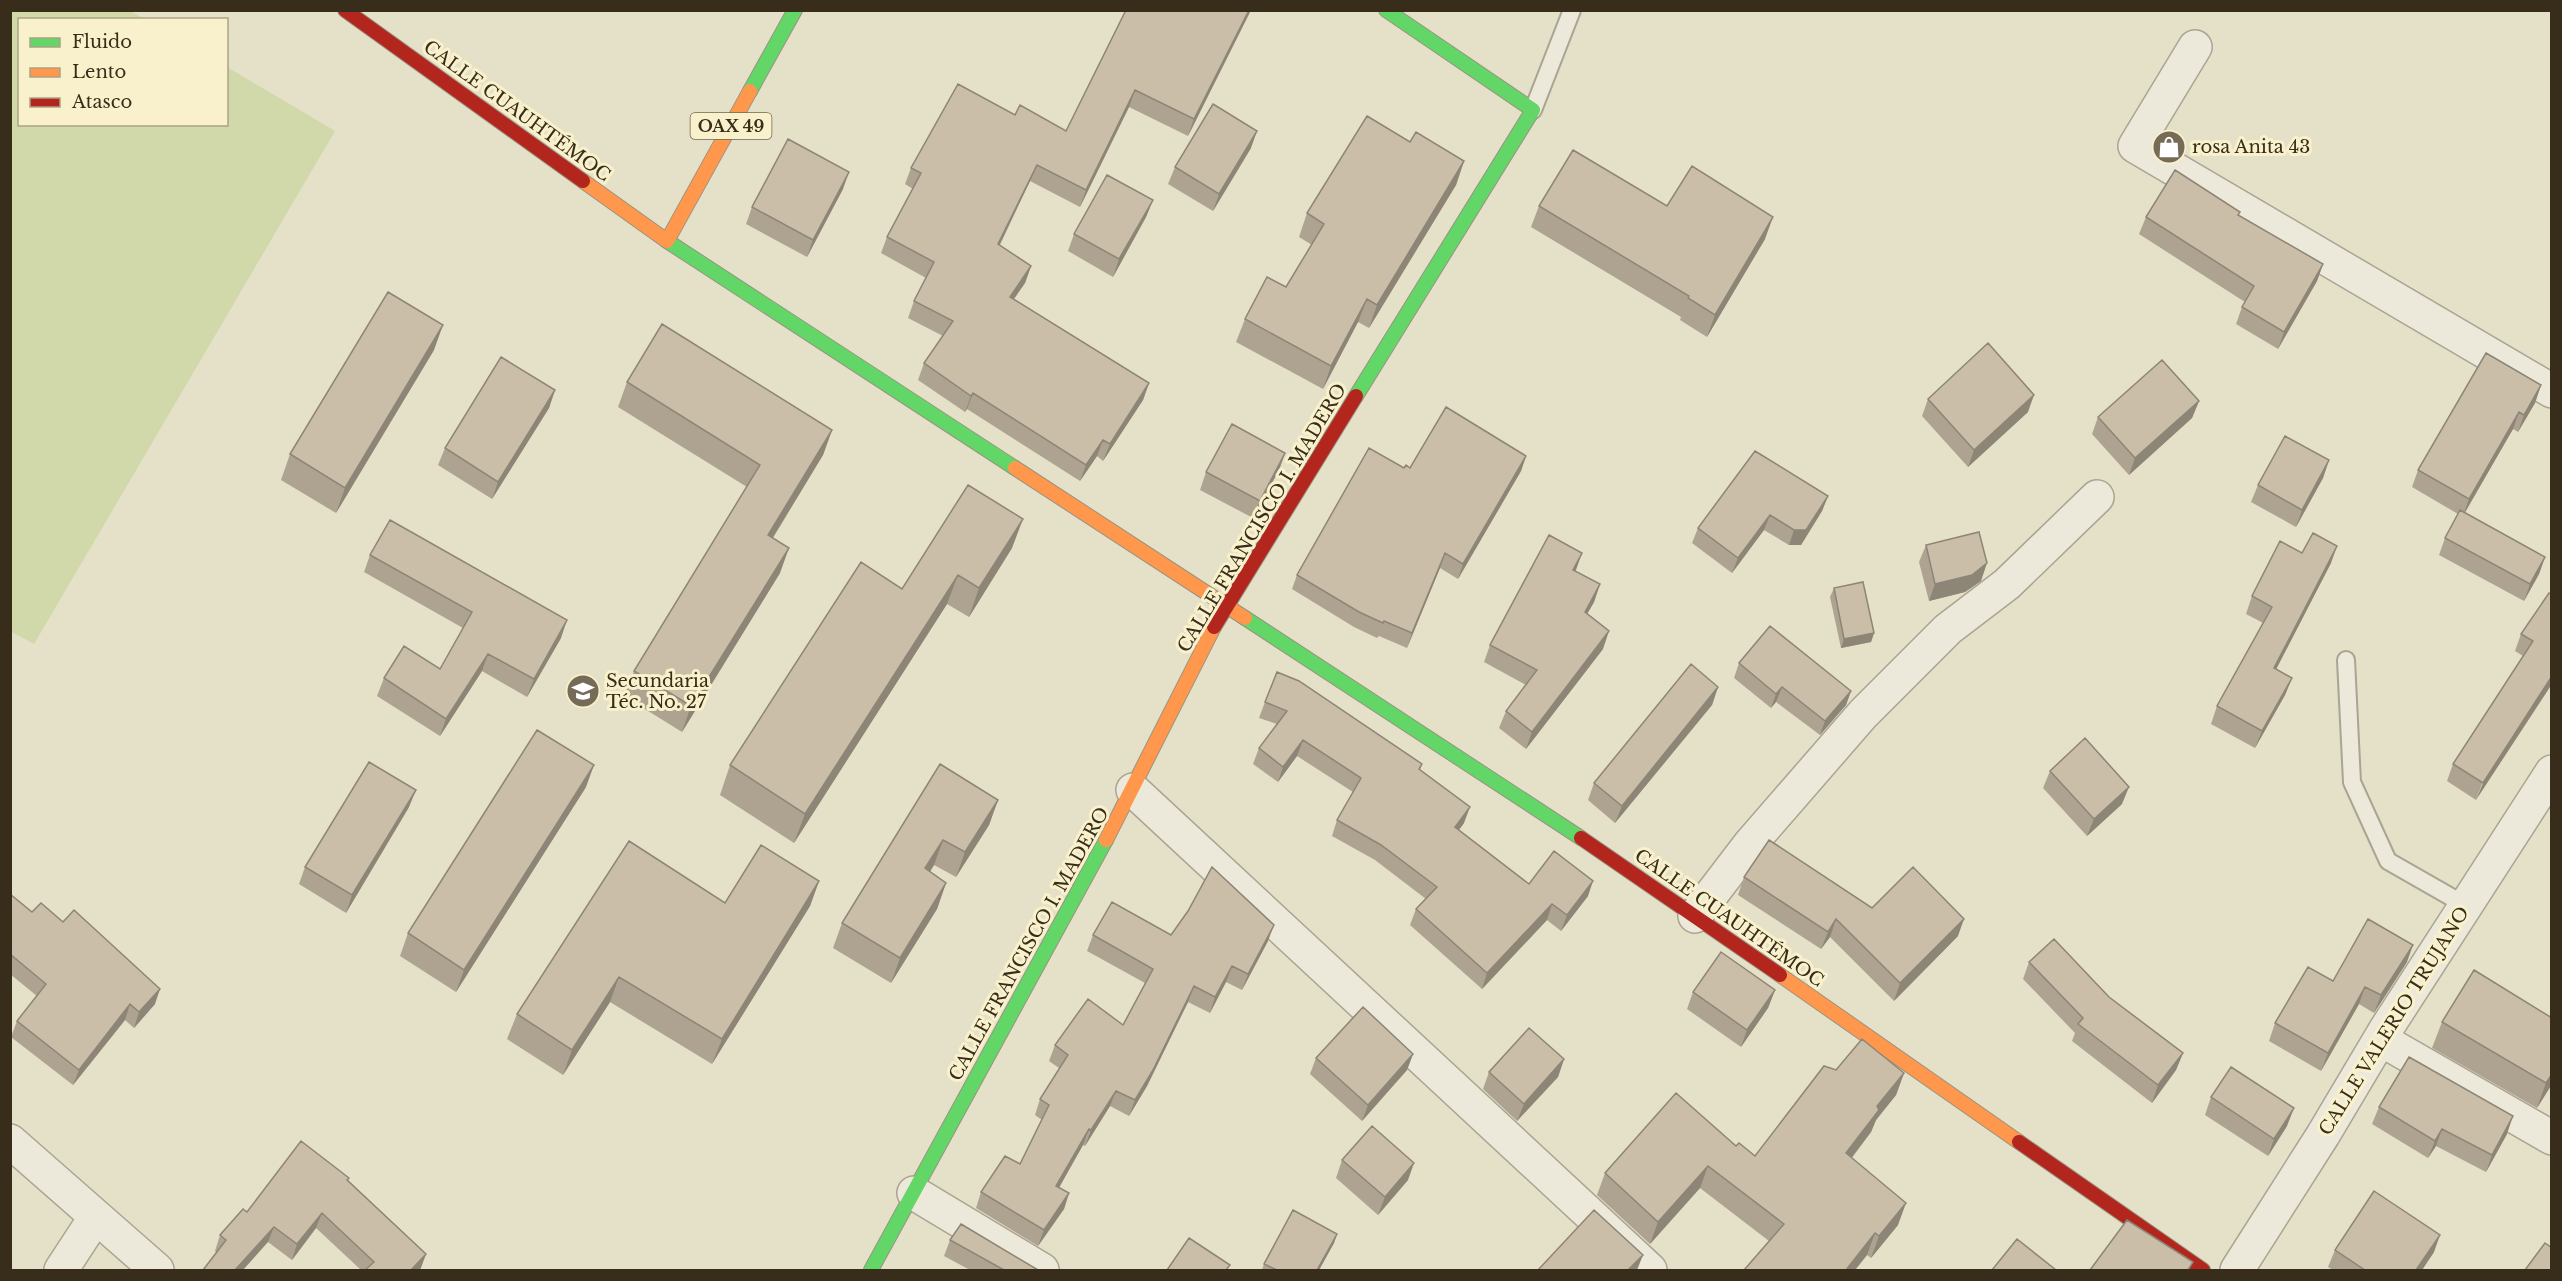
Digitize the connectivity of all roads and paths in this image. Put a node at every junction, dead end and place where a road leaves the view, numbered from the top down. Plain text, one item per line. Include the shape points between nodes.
1 (795, 10) edge
2 (1386, 10) edge
3 (1572, 10) edge
4 (350, 12) edge
5 (2194, 47) dead end
6 (1533, 110) junction
7 (668, 241) junction
8 (2552, 391) edge
9 (2097, 497) dead end
10 (1226, 605) junction
11 (2346, 660) dead end
12 (2552, 772) edge
13 (1133, 790) junction
14 (2465, 905) junction
15 (1695, 916) junction
16 (2380, 1039) junction
17 (2552, 1138) edge
18 (10, 1141) edge
19 (914, 1193) junction
20 (95, 1218) junction
21 (61, 1270) edge
22 (158, 1270) edge
23 (871, 1270) edge
24 (1042, 1270) edge
25 (1650, 1270) edge
26 (2203, 1270) edge
27 (2237, 1270) edge

1 - 7 street, OAX 49
2 - 6 street
3 - 6 lane
4 - 7 street, CALLE CUAUHTÉMOC
5 - 8 street via 2135,146
6 - 10 street, CALLE FRANCISCO I. MADERO
7 - 10 street, CALLE CUAUHTÉMOC
9 - 15 street via 2007,584 1948,629 1863,714 1750,844
10 - 13 street, CALLE FRANCISCO I. MADERO
10 - 15 street, CALLE CUAUHTÉMOC
11 - 14 lane via 2352,782 2388,861
12 - 14 street, CALLE VALERIO TRUJANO
13 - 19 street, CALLE FRANCISCO I. MADERO
13 - 25 street
14 - 16 street, CALLE VALERIO TRUJANO
15 - 26 street, CALLE CUAUHTÉMOC
16 - 17 street
16 - 27 street, CALLE VALERIO TRUJANO
18 - 20 street
19 - 23 street, CALLE FRANCISCO I. MADERO
19 - 24 street
20 - 21 street
20 - 22 street

